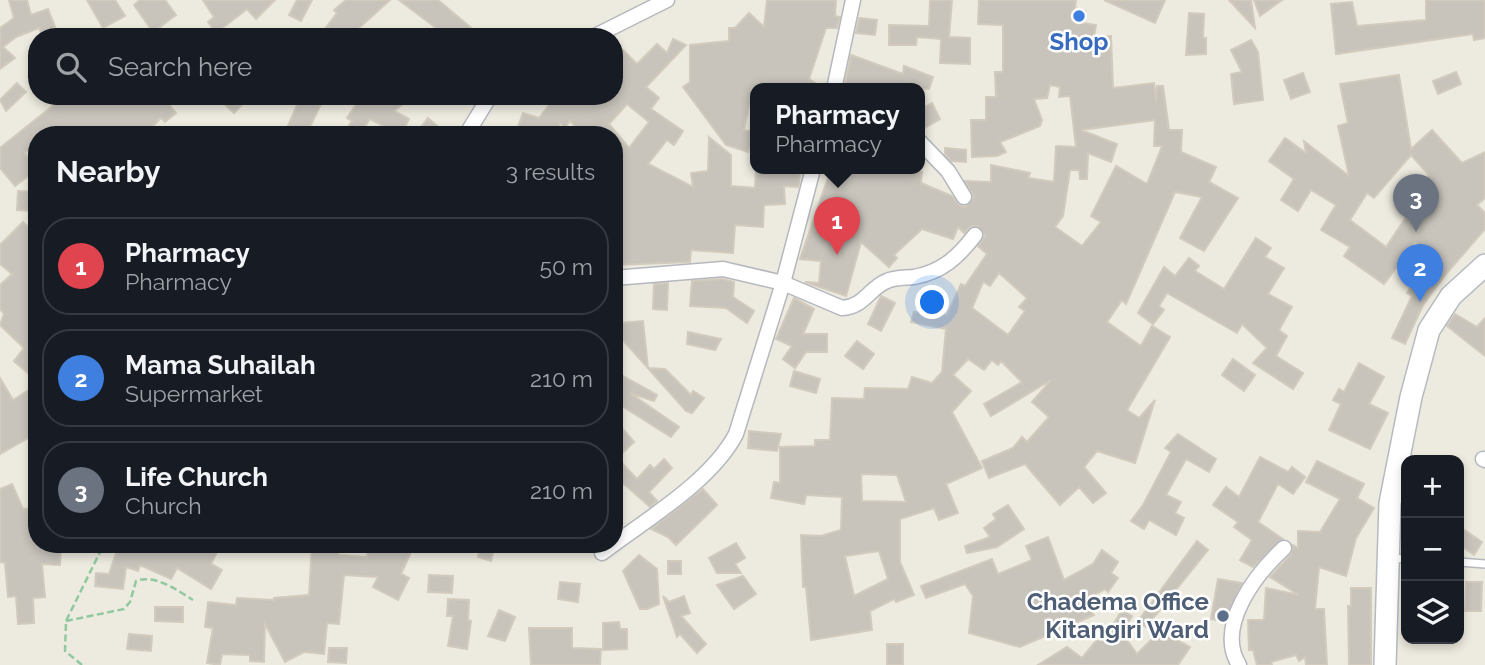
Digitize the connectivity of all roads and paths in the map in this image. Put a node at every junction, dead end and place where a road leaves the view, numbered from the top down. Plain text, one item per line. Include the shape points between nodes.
1 (667, 0) edge
2 (853, 0) edge
3 (611, 28) edge
4 (835, 83) edge
5 (484, 105) edge
6 (471, 126) edge
7 (925, 147) edge
8 (812, 174) edge
9 (964, 197) dead end
10 (975, 235) dead end
11 (1485, 265) edge
12 (623, 277) edge
13 (783, 283) junction
14 (623, 538) edge
15 (1284, 548) dead end
16 (100, 553) edge
17 (1396, 558) edge
18 (1464, 562) edge
19 (1485, 564) edge
20 (193, 600) dead end
21 (66, 621) junction
22 (82, 665) edge
23 (1239, 665) edge
24 (1385, 665) edge

1 - 3 street
2 - 4 street
5 - 6 street
7 - 9 street
8 - 13 street
10 - 13 street via 947,265 934,272 888,280 850,308
11 - 17 street via 1451,296 1429,330 1390,503
12 - 13 street via 713,268
13 - 14 street via 728,449 701,477
15 - 23 street via 1258,575 1243,603 1231,648
16 - 21 path
17 - 24 street
18 - 19 lane
20 - 21 path via 163,583 141,579 124,609
21 - 22 path via 63,645

